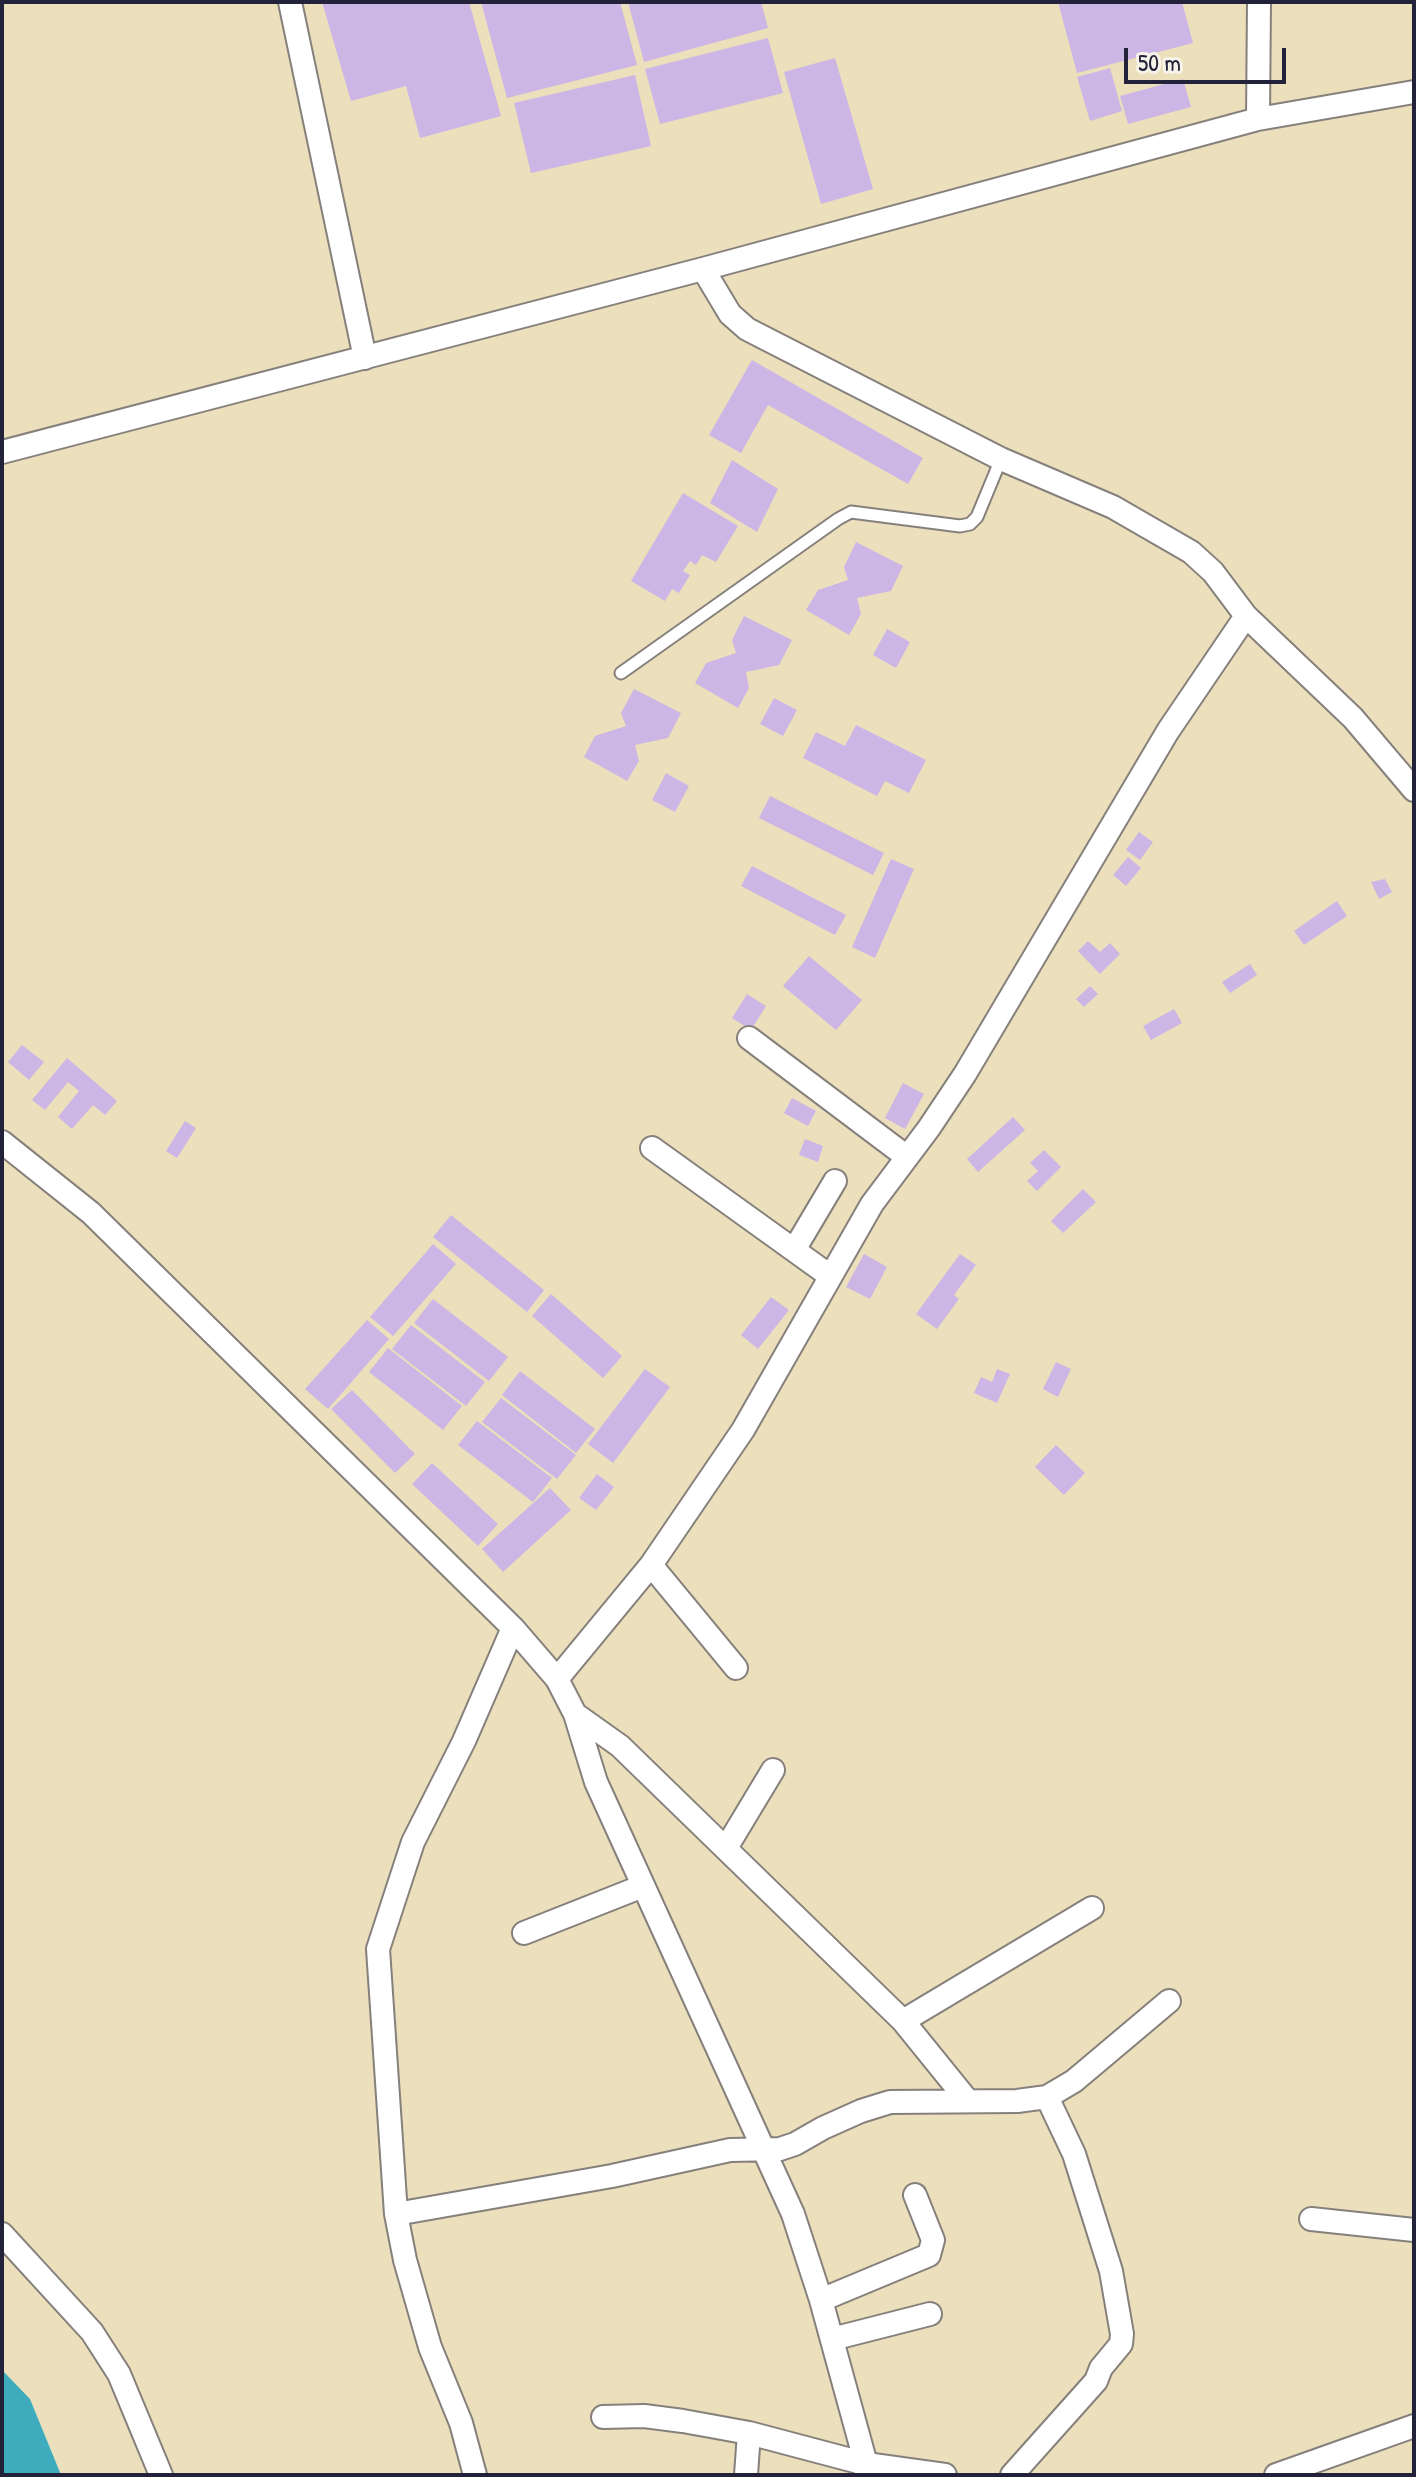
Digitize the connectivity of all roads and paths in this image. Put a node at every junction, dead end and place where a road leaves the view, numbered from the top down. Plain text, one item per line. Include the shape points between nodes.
1 (290, 2) edge
2 (1259, 2) edge
3 (1414, 92) edge
4 (1258, 119) junction
5 (703, 269) junction
6 (365, 358) junction
7 (2, 452) edge
8 (1001, 459) junction
9 (1246, 616) junction
10 (621, 673) dead end
11 (1414, 790) edge
12 (749, 1038) dead end
13 (2, 1142) edge
14 (652, 1148) dead end
15 (907, 1157) junction
16 (835, 1181) dead end
17 (794, 1250) junction
18 (830, 1276) junction
19 (651, 1565) junction
20 (513, 1628) junction
21 (736, 1668) dead end
22 (557, 1679) junction
23 (575, 1714) junction
24 (773, 1770) dead end
25 (726, 1848) junction
26 (643, 1886) junction
27 (1092, 1908) dead end
28 (524, 1933) dead end
29 (1169, 2001) dead end
30 (903, 2021) junction
31 (1047, 2097) junction
32 (967, 2100) junction
33 (763, 2148) junction
34 (915, 2195) dead end
35 (396, 2214) junction
36 (1311, 2219) dead end
37 (1414, 2230) edge
38 (2, 2234) edge
39 (821, 2300) junction
40 (930, 2314) dead end
41 (832, 2339) junction
42 (603, 2417) dead end
43 (1414, 2426) edge
44 (749, 2433) junction
45 (866, 2469) edge
46 (161, 2475) edge
47 (475, 2475) edge
48 (746, 2475) edge
49 (945, 2475) edge
50 (1012, 2475) edge
51 (1276, 2475) edge

1 - 6 street
2 - 4 street
3 - 4 street
4 - 5 street
5 - 6 street
5 - 8 street via 730,314 747,329
6 - 7 street
8 - 9 street via 1166,535 1213,572
8 - 10 lane via 970,524 851,512
9 - 11 street via 1353,718
9 - 15 street via 1168,731 965,1074
12 - 15 street
13 - 20 street via 91,1213
14 - 17 street
15 - 18 street
16 - 17 street
17 - 18 street
18 - 19 street via 743,1430
19 - 21 street
19 - 22 street
20 - 22 street
20 - 35 street via 413,1842 378,1949
22 - 23 street
23 - 25 street via 620,1746
23 - 26 street via 596,1782
24 - 25 street
25 - 30 street
26 - 28 street
26 - 33 street
27 - 30 street
29 - 31 street via 1074,2081
30 - 32 street
31 - 32 street
31 - 50 street via 1074,2154 1111,2271 1122,2334 1096,2381
32 - 33 street via 890,2102 795,2144
33 - 35 street
33 - 39 street via 793,2214
34 - 39 street via 933,2240 929,2255
35 - 47 street via 430,2347 461,2423
36 - 37 street
38 - 46 street via 92,2332 119,2374
39 - 41 street
40 - 41 street
41 - 45 street
42 - 44 street via 644,2416
43 - 51 street
44 - 45 street
44 - 48 street
45 - 49 street

